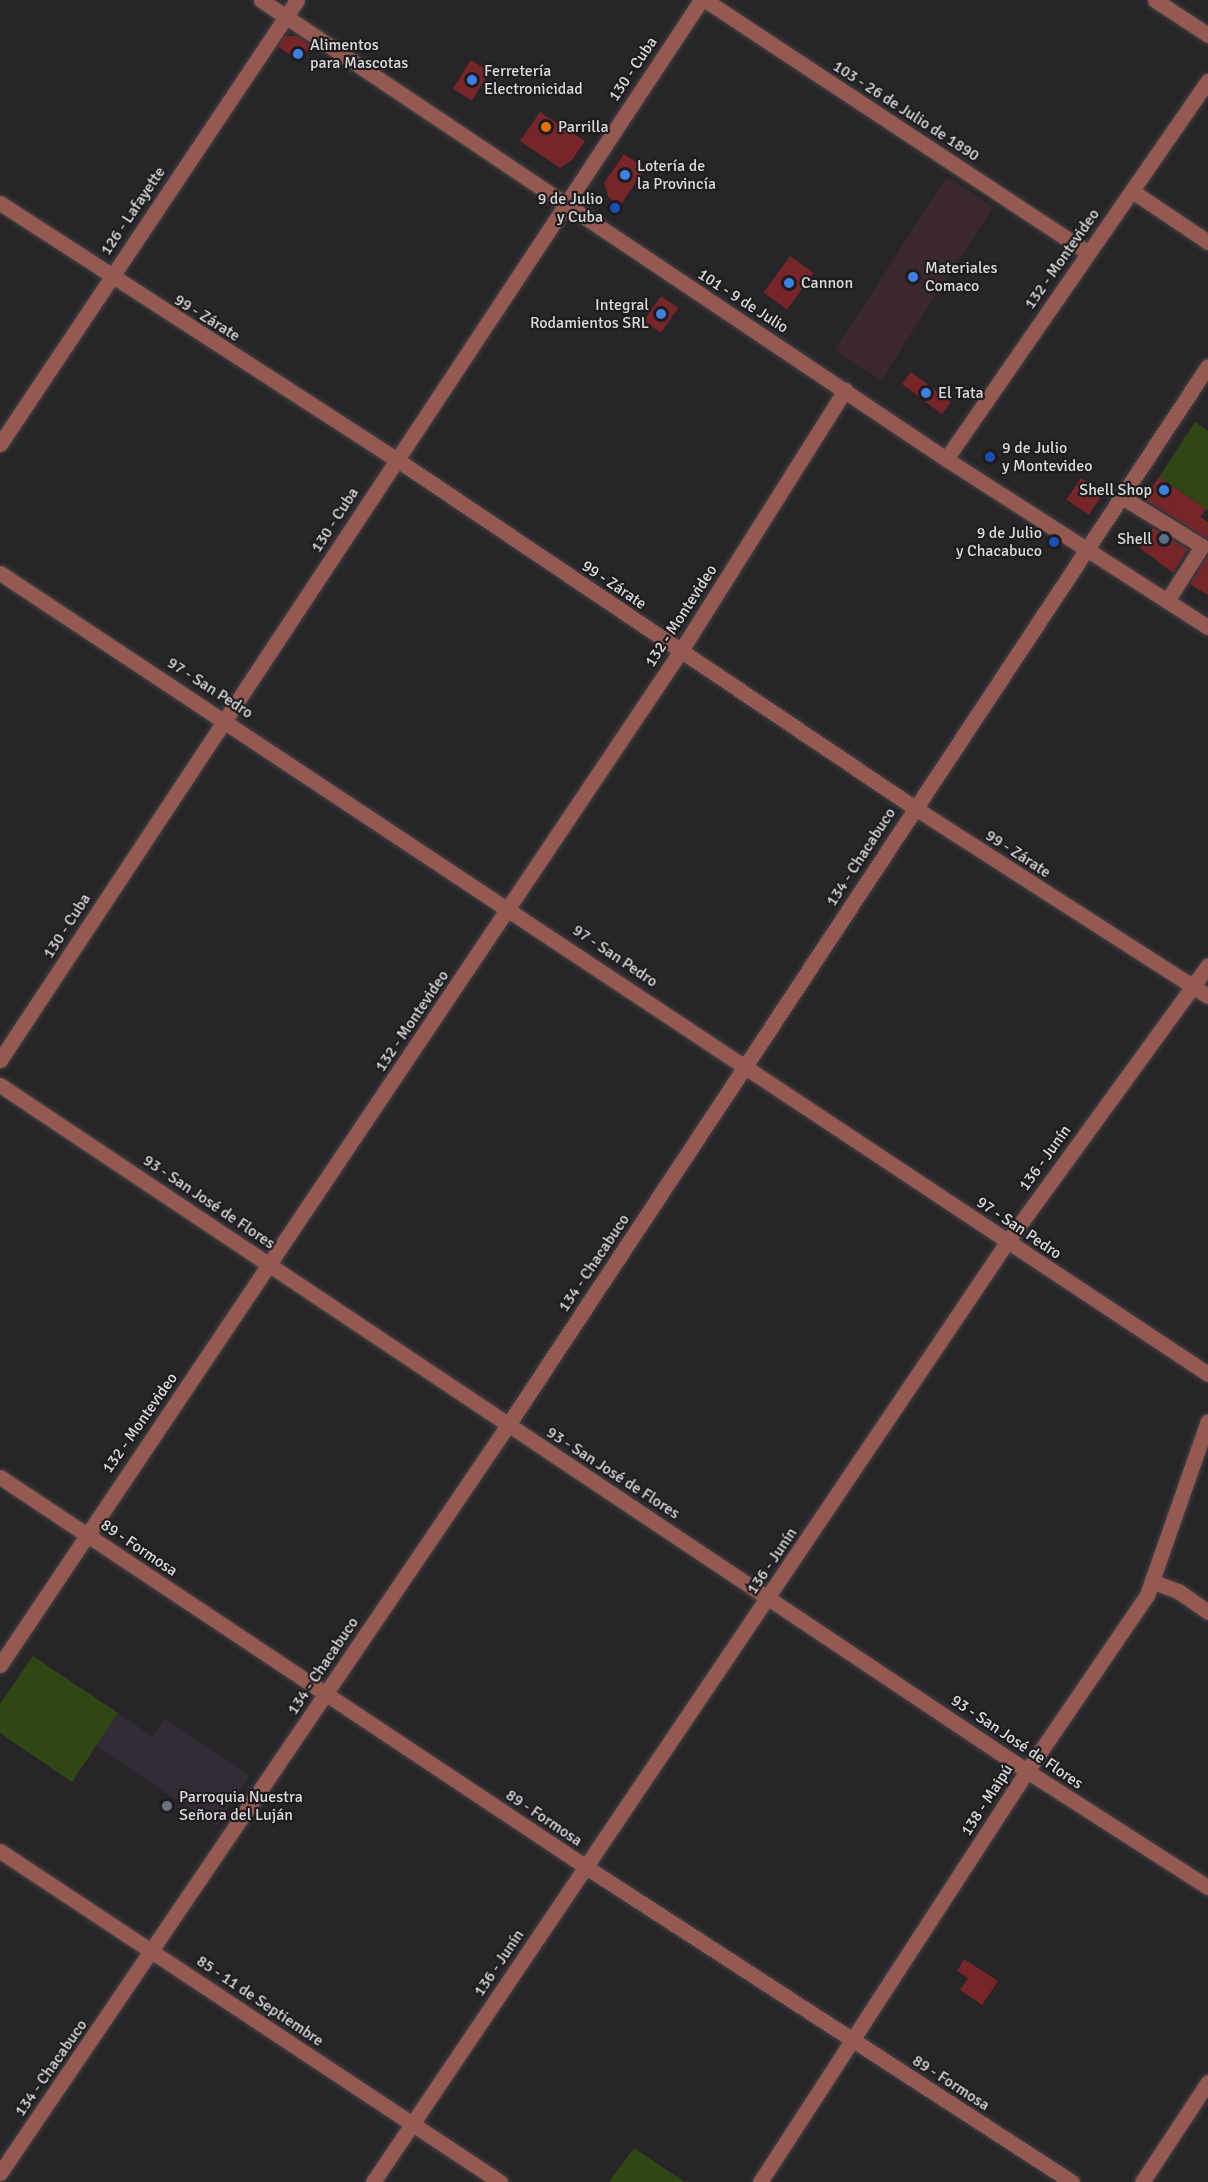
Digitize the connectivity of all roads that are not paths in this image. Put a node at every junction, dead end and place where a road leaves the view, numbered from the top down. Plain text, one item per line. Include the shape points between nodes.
1 (261, 0) edge
2 (297, 0) edge
3 (703, 0) edge
4 (1155, 0) edge
5 (285, 16) junction
6 (1208, 35) edge
7 (1208, 81) edge
8 (1132, 191) junction
9 (0, 203) edge
10 (565, 204) junction
11 (1208, 243) edge
12 (1088, 253) junction
13 (110, 277) junction
14 (1208, 366) edge
15 (845, 390) junction
16 (0, 444) edge
17 (396, 459) junction
18 (946, 459) junction
19 (1122, 497) junction
20 (1089, 549) junction
21 (0, 573) edge
22 (1167, 601) junction
23 (1208, 627) edge
24 (680, 652) junction
25 (225, 719) junction
26 (915, 808) junction
27 (510, 907) junction
28 (1208, 966) edge
29 (1190, 986) junction
30 (1208, 996) edge
31 (0, 1060) edge
32 (747, 1065) junction
33 (0, 1084) edge
34 (1007, 1242) junction
35 (272, 1265) junction
36 (1208, 1374) edge
37 (1208, 1421) edge
38 (508, 1425) junction
39 (0, 1477) edge
40 (85, 1534) junction
41 (1154, 1582) junction
42 (769, 1598) junction
43 (1208, 1612) edge
44 (0, 1665) edge
45 (326, 1693) junction
46 (1027, 1772) junction
47 (0, 1851) edge
48 (586, 1868) junction
49 (1208, 1887) edge
50 (153, 1951) junction
51 (853, 2041) junction
52 (1208, 2082) edge
53 (412, 2124) junction
54 (0, 2173) edge
55 (373, 2182) edge
56 (500, 2182) edge
57 (760, 2182) edge
58 (1072, 2182) edge
59 (1142, 2182) edge

1 - 5 street, 101 - 9 de Julio
2 - 5 street, 126 - Lafayette
3 - 10 street, 130 - Cuba
3 - 12 street, 103 - 26 de Julio de 1890
4 - 6 street
5 - 10 street, 101 - 9 de Julio
5 - 13 street, 126 - Lafayette
7 - 8 street, 132 - Montevideo
8 - 11 street
8 - 12 street, 132 - Montevideo
9 - 13 street, 99 - Zárate
10 - 15 street, 101 - 9 de Julio
10 - 17 street, 130 - Cuba
12 - 18 street, 132 - Montevideo
13 - 16 street, 126 - Lafayette
13 - 17 street, 99 - Zárate
14 - 19 street, 134 - Chacabuco
15 - 18 street, 101 - 9 de Julio
15 - 24 street, 132 - Montevideo
17 - 24 street, 99 - Zárate
17 - 25 street, 130 - Cuba
18 - 20 street, 101 - 9 de Julio
19 - 20 street, 134 - Chacabuco
19 - 22 street via 1202,546
20 - 22 street, 101 - 9 de Julio
20 - 26 street, 134 - Chacabuco
21 - 25 street, 97 - San Pedro
22 - 23 street, 101 - 9 de Julio
24 - 26 street, 99 - Zárate
24 - 27 street, 132 - Montevideo
25 - 27 street, 97 - San Pedro
25 - 31 street, 130 - Cuba
26 - 29 street, 99 - Zárate
26 - 32 street, 134 - Chacabuco
27 - 32 street, 97 - San Pedro
27 - 35 street, 132 - Montevideo
28 - 29 street, 136 - Junín
29 - 30 street, 99 - Zárate
29 - 34 street, 136 - Junín
32 - 34 street, 97 - San Pedro
32 - 38 street, 134 - Chacabuco
33 - 35 street, 93 - San José de Flores
34 - 36 street, 97 - San Pedro
34 - 42 street, 136 - Junín
35 - 38 street, 93 - San José de Flores
35 - 40 street, 132 - Montevideo
37 - 41 street, 138 - Maipú
38 - 42 street, 93 - San José de Flores
38 - 45 street, 134 - Chacabuco
39 - 40 street, 89 - Formosa
40 - 44 street, 132 - Montevideo
40 - 45 street, 89 - Formosa
41 - 43 street via 1178,1591
41 - 46 street, 138 - Maipú
42 - 46 street, 93 - San José de Flores
42 - 48 street, 136 - Junín
45 - 48 street, 89 - Formosa
45 - 50 street, 134 - Chacabuco
46 - 49 street, 93 - San José de Flores
46 - 51 street, 138 - Maipú
47 - 50 street, 85 - 11 de Septiembre
48 - 51 street, 89 - Formosa
48 - 53 street, 136 - Junín
50 - 53 street, 85 - 11 de Septiembre
50 - 54 street, 134 - Chacabuco
51 - 57 street, 138 - Maipú
51 - 58 street, 89 - Formosa
52 - 59 street
53 - 55 street, 136 - Junín
53 - 56 street, 85 - 11 de Septiembre

